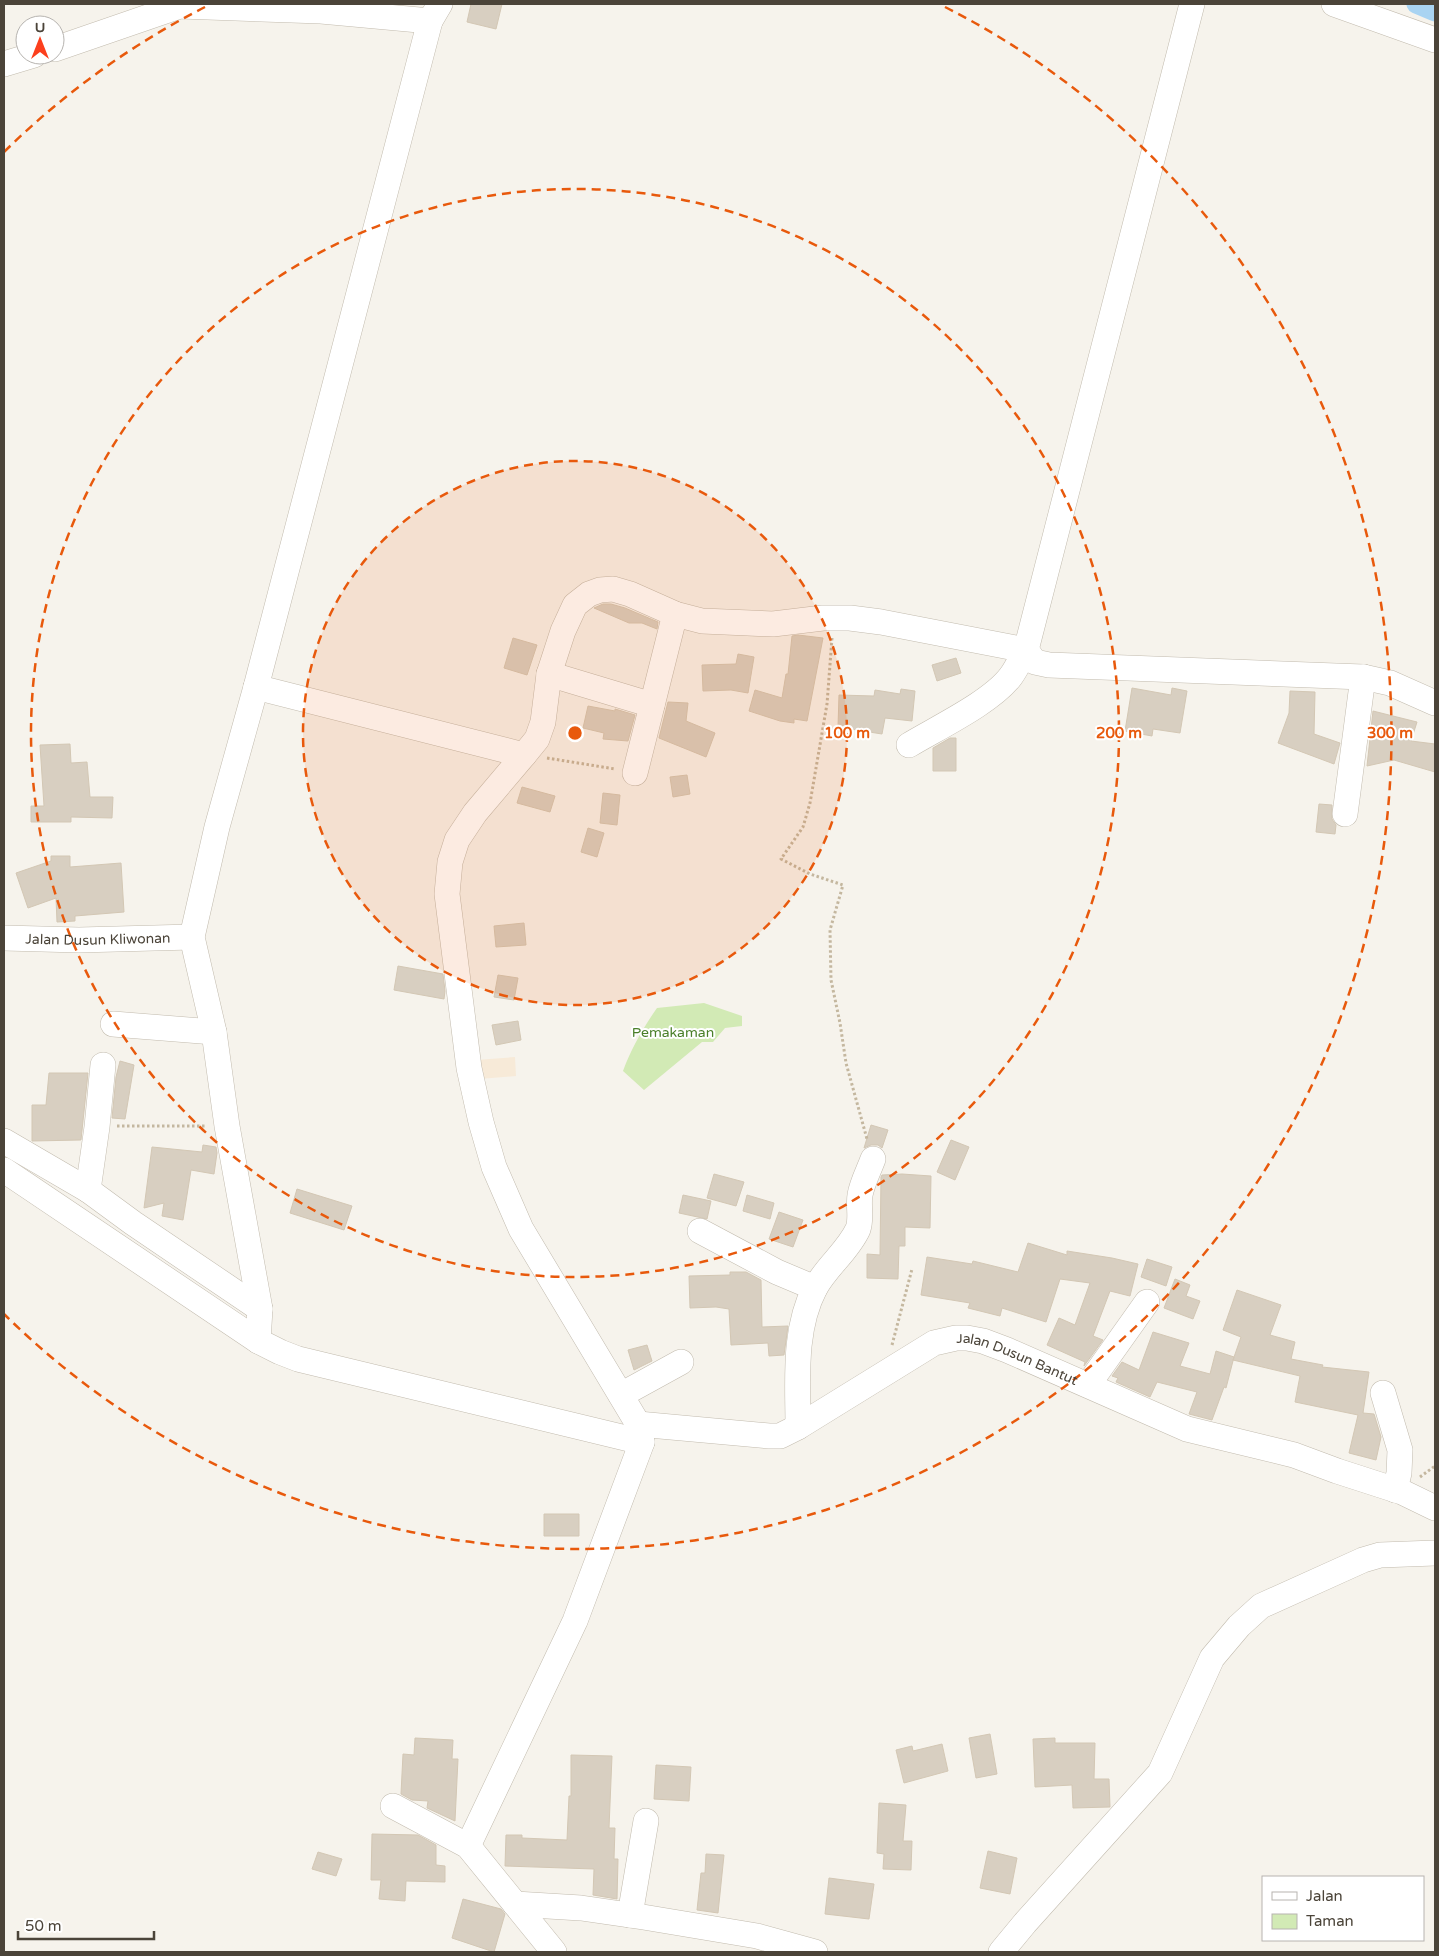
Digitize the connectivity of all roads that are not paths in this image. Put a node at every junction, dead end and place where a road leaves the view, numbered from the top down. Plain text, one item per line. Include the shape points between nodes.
1 (1192, 4) edge
2 (1334, 4) edge
3 (179, 5) edge
4 (435, 12) edge
5 (1435, 40) edge
6 (65, 45) edge
7 (675, 614) junction
8 (1026, 650) junction
9 (549, 674) junction
10 (1363, 677) junction
11 (256, 687) junction
12 (1435, 703) edge
13 (652, 705) junction
14 (908, 746) dead end
15 (524, 755) junction
16 (635, 772) road end
17 (1345, 814) dead end
18 (192, 937) junction
19 (4, 938) edge
20 (113, 1024) dead end
21 (214, 1032) junction
22 (103, 1065) dead end
23 (4, 1141) edge
24 (873, 1159) road end
25 (4, 1170) edge
26 (88, 1190) junction
27 (700, 1231) dead end
28 (815, 1288) junction
29 (1148, 1302) dead end
30 (259, 1326) junction
31 (681, 1362) dead end
32 (1088, 1385) junction
33 (1383, 1393) dead end
34 (621, 1395) junction
35 (798, 1427) junction
36 (640, 1433) junction
37 (1399, 1491) junction
38 (1435, 1508) edge
39 (1435, 1553) edge
40 (394, 1806) dead end
41 (646, 1821) dead end
42 (468, 1846) junction
43 (515, 1904) junction
44 (630, 1915) junction
45 (802, 1951) edge
46 (554, 1952) edge
47 (1001, 1952) edge

1 - 8 street
2 - 5 street
3 - 4 street via 321,12
3 - 6 street
4 - 11 street
7 - 8 street via 725,623 773,624 833,618 881,622
7 - 9 street via 613,589 589,594 575,605
7 - 13 street
8 - 10 street via 1035,662 1050,665
8 - 14 street via 1000,688
9 - 13 street
9 - 15 street via 543,722 537,739
10 - 12 street via 1390,683
10 - 17 street
11 - 15 street
11 - 18 street via 217,827
13 - 16 street
15 - 34 street via 475,812 457,840 450,862 447,894 469,1068 494,1167 521,1229
18 - 19 street, Jalan Dusun Kliwonan
18 - 21 street
20 - 21 street
21 - 30 street
22 - 26 street
23 - 26 street
24 - 28 street via 860,1197 858,1227
25 - 30 street
26 - 30 street
27 - 28 street via 777,1272
28 - 35 street via 802,1328 798,1364
29 - 32 street
30 - 36 street, Jalan Dusun Bantut via 280,1352 298,1359
31 - 34 street
32 - 35 street, Jalan Dusun Bantut via 1007,1350 967,1338 945,1339
32 - 37 street, Jalan Dusun Bantut via 1187,1429 1294,1455
33 - 37 street via 1400,1450
34 - 36 street
35 - 36 street, Jalan Dusun Bantut via 780,1436
36 - 42 street via 575,1621
37 - 38 street, Jalan Dusun Bantut
39 - 47 street via 1380,1555 1363,1560 1261,1606 1239,1626 1212,1658 1160,1773
40 - 42 street
41 - 44 street
42 - 43 street
43 - 44 street
43 - 46 street
44 - 45 street via 756,1936

